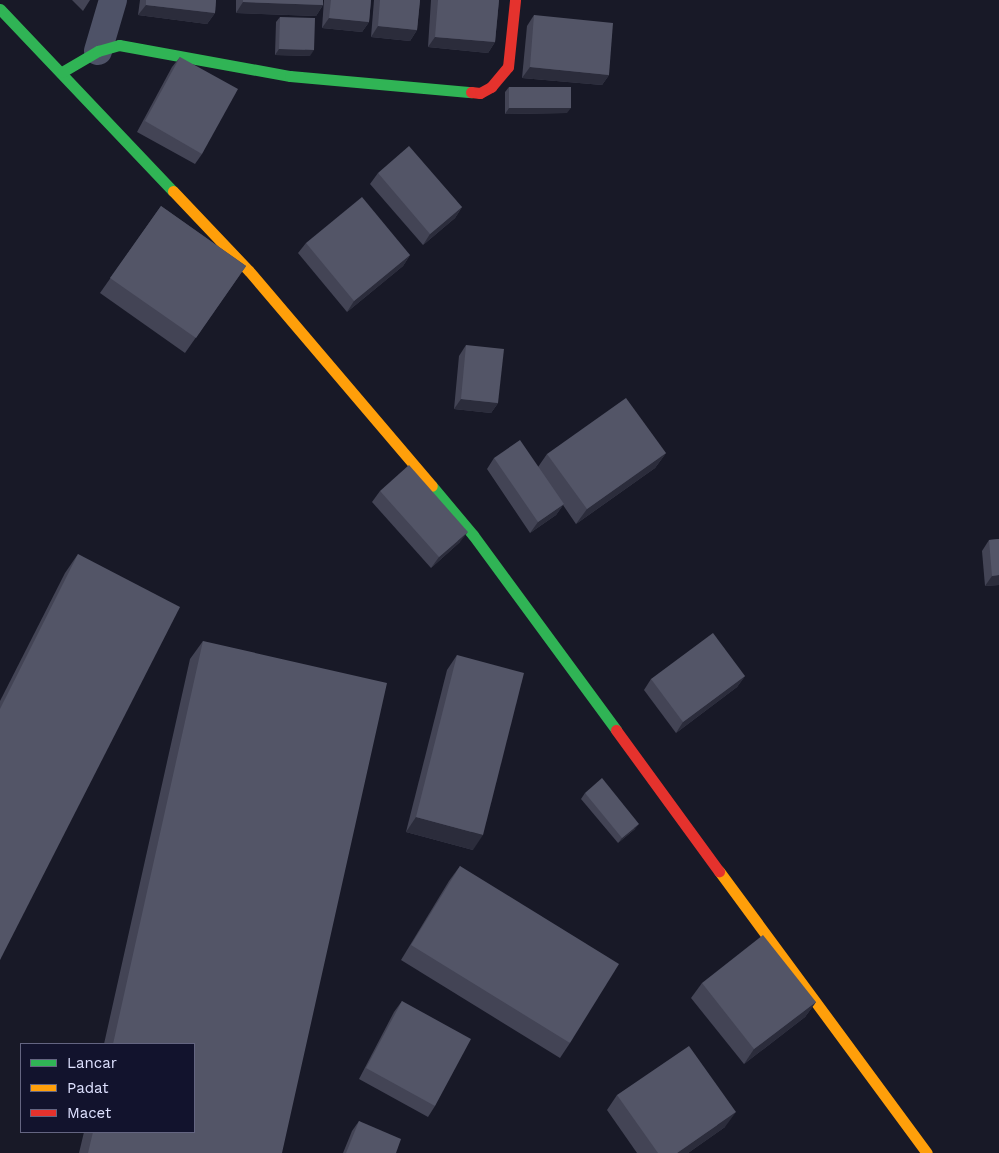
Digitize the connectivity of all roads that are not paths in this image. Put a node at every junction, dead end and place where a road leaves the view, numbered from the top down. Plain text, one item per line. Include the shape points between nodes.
1 (113, 0) edge
2 (515, 0) edge
3 (0, 9) edge
4 (98, 51) junction
5 (62, 72) junction
6 (928, 1153) edge

1 - 4 street
2 - 4 street via 508,67 491,87 480,93 290,76 119,45
3 - 5 street
4 - 5 street
5 - 6 street via 249,271 473,535

